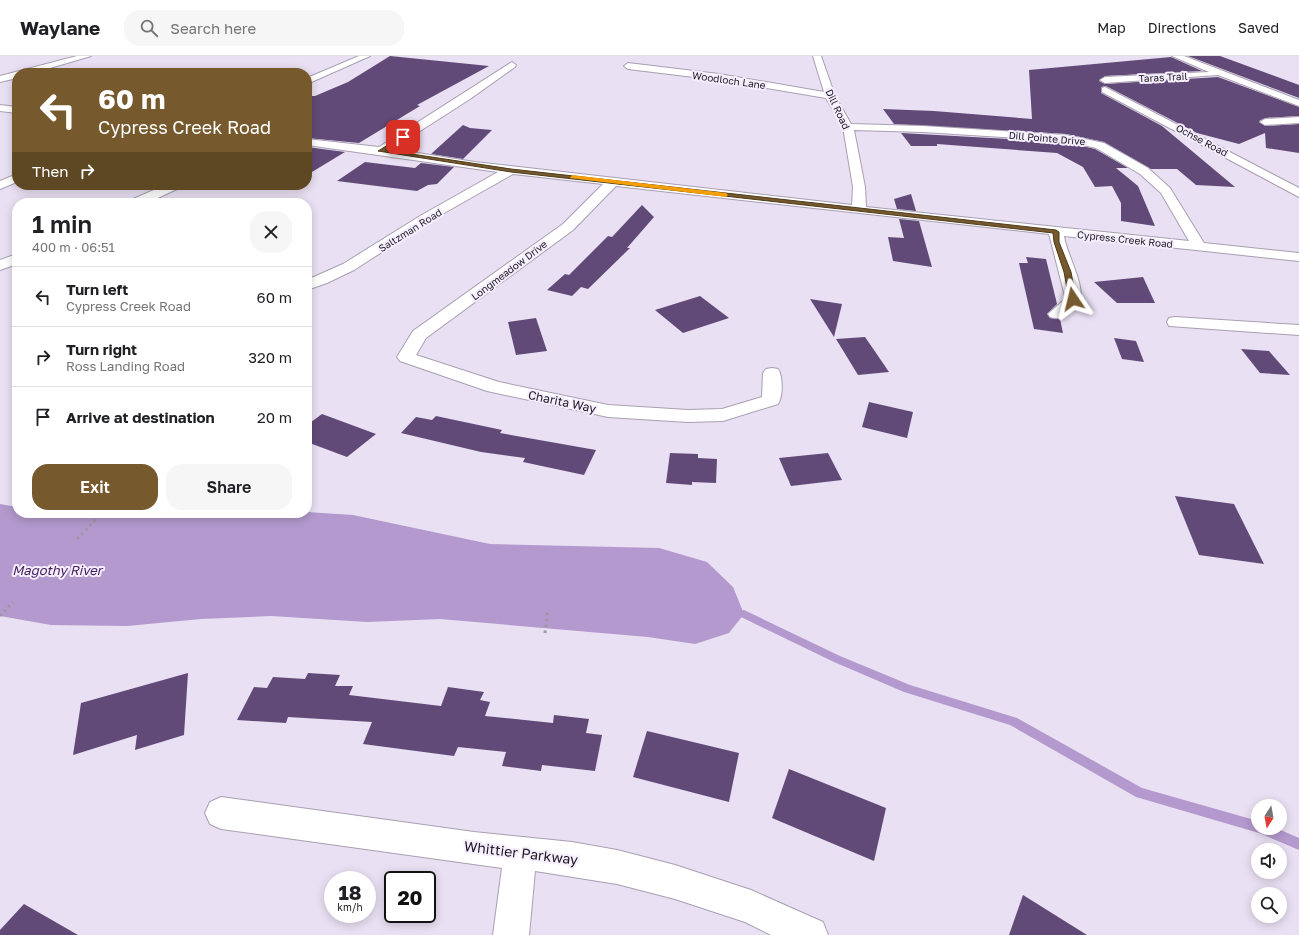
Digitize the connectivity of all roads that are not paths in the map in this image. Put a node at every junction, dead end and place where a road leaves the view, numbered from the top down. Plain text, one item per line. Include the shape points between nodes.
1 (87, 56) edge
2 (366, 56) edge
3 (818, 56) edge
4 (1176, 56) edge
5 (512, 65) dead end
6 (628, 66) dead end
7 (42, 68) edge
8 (0, 70) edge
9 (12, 73) edge
10 (1221, 74) junction
11 (12, 75) edge
12 (0, 79) edge
13 (312, 79) edge
14 (1105, 82) joint
15 (830, 96) junction
16 (1299, 103) edge
17 (0, 108) edge
18 (12, 109) edge
19 (1299, 120) edge
20 (1265, 122) dead end
21 (848, 127) junction
22 (312, 143) edge
23 (381, 151) junction
24 (511, 170) junction
25 (12, 180) edge
26 (613, 182) junction
27 (0, 185) edge
28 (164, 190) edge
29 (1299, 193) edge
30 (147, 198) edge
31 (859, 210) junction
32 (1056, 232) junction
33 (1200, 247) junction
34 (1299, 257) edge
35 (12, 260) edge
36 (0, 266) edge
37 (312, 283) edge
38 (1056, 314) dead end
39 (1175, 322) dead end
40 (1299, 330) edge
41 (406, 357) joint
42 (772, 373) dead end
43 (221, 813) dead end
44 (520, 854) junction
45 (511, 935) edge
46 (810, 935) edge

1 - 7 street
2 - 13 street
3 - 15 street, Dill Road
4 - 10 street
5 - 23 street via 467,97
6 - 15 street, Woodloch Lane via 719,77
8 - 9 street
10 - 14 street, Taras Trail
10 - 16 street
11 - 12 street
14 - 29 street, Ochse Road
15 - 21 street, Dill Road
17 - 18 street
19 - 20 street
21 - 31 street, Dill Road via 859,187
21 - 33 street, Dill Pointe Drive via 1066,138 1100,144 1144,170 1166,191
22 - 23 street, Cypress Creek Road
23 - 24 street, Cypress Creek Road
24 - 26 street, Cypress Creek Road
24 - 37 street, Saltzman Road via 342,270
25 - 27 street
26 - 31 street, Cypress Creek Road
26 - 41 street, Longmeadow Drive via 568,227 419,335
28 - 30 street
31 - 32 street, Cypress Creek Road
32 - 33 street, Cypress Creek Road
32 - 38 street via 1056,242 1068,272 1073,295 1072,302
33 - 34 street, Cypress Creek Road
35 - 36 street
39 - 40 street
41 - 42 street, Charita Way via 494,387 608,411 688,416 723,414 771,400
43 - 44 street, Whittier Parkway
44 - 45 street
44 - 46 street, Whittier Parkway via 572,859 674,882 751,907

